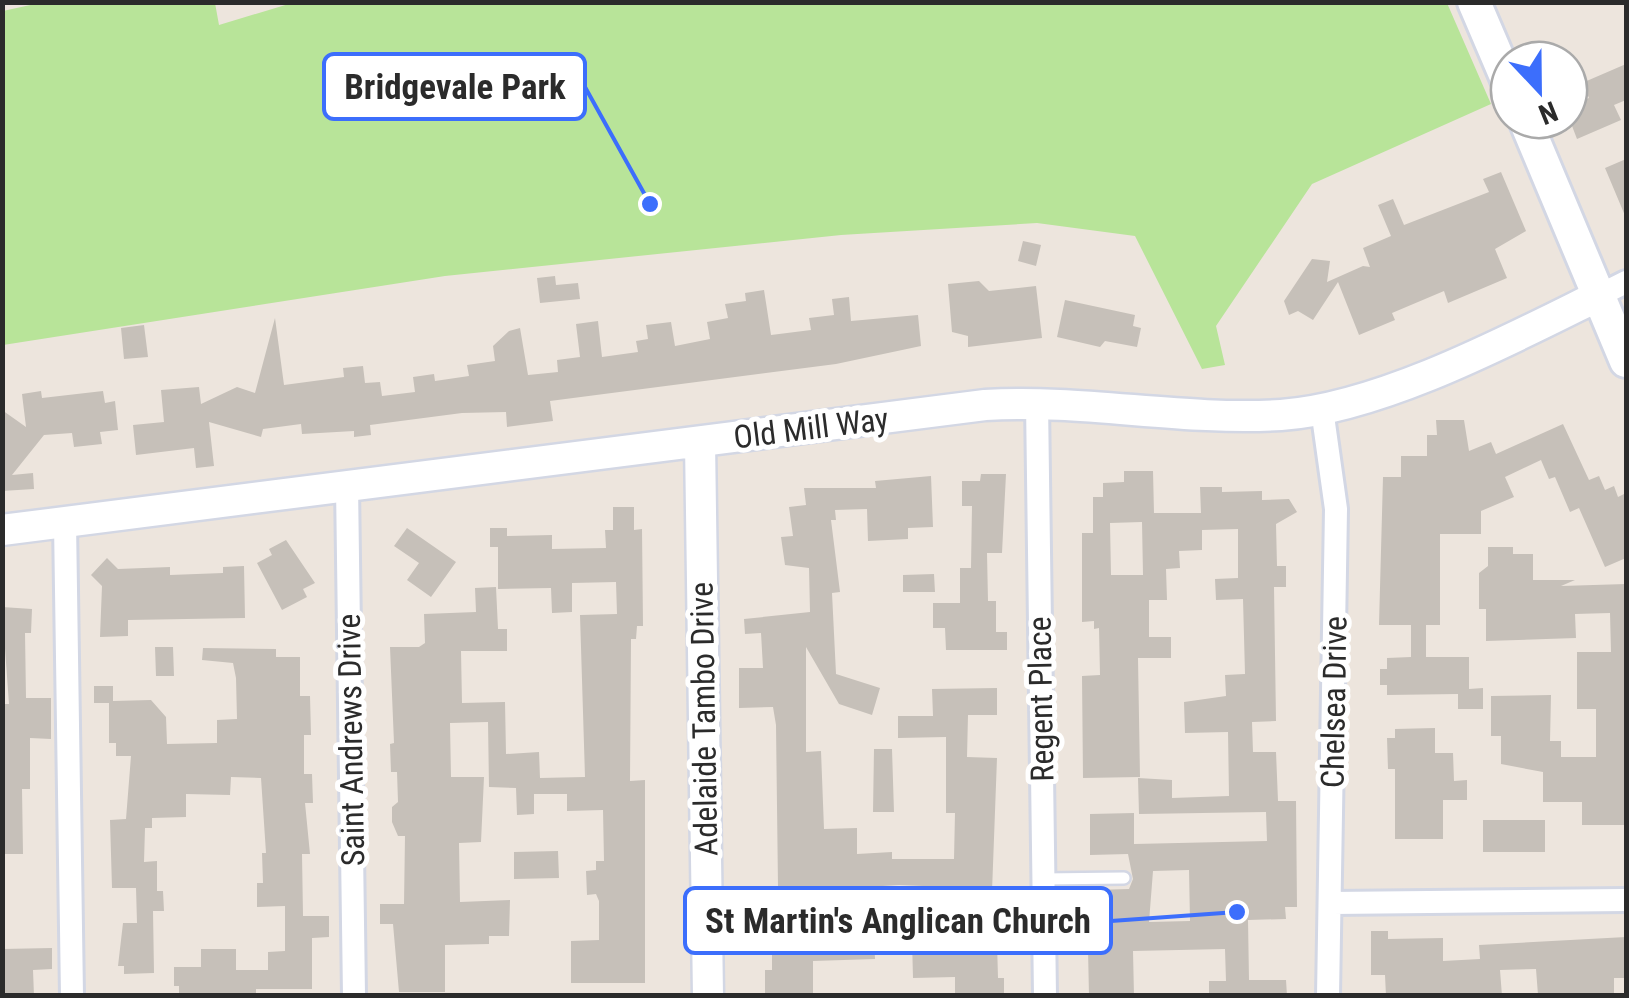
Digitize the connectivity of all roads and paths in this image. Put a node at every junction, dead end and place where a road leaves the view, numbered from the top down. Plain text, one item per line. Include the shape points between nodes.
1 (1474, 2) edge
2 (1490, 40) edge
3 (1535, 140) edge
4 (1613, 288) edge
5 (1626, 361) edge
6 (1037, 402) junction
7 (1322, 409) junction
8 (700, 442) junction
9 (347, 485) junction
10 (65, 522) junction
11 (2, 530) edge
12 (1124, 878) dead end
13 (1044, 879) junction
14 (1626, 900) edge
15 (1332, 903) junction
16 (72, 996) edge
17 (354, 996) edge
18 (708, 996) edge
19 (1045, 996) edge
20 (1328, 996) edge

1 - 2 main road
3 - 4 main road
4 - 5 main road
4 - 7 street, Old Mill Way via 1461,359
6 - 7 street, Old Mill Way via 1250,416
6 - 8 street, Old Mill Way
6 - 13 street, Regent Place
7 - 15 street, Chelsea Drive via 1336,509
8 - 9 street, Old Mill Way
8 - 18 street, Adelaide Tambo Drive
9 - 10 street, Old Mill Way
9 - 17 street, Saint Andrews Drive
10 - 11 street, Old Mill Way
10 - 16 street
12 - 13 lane
13 - 19 street, Regent Place
14 - 15 street
15 - 20 street, Chelsea Drive

